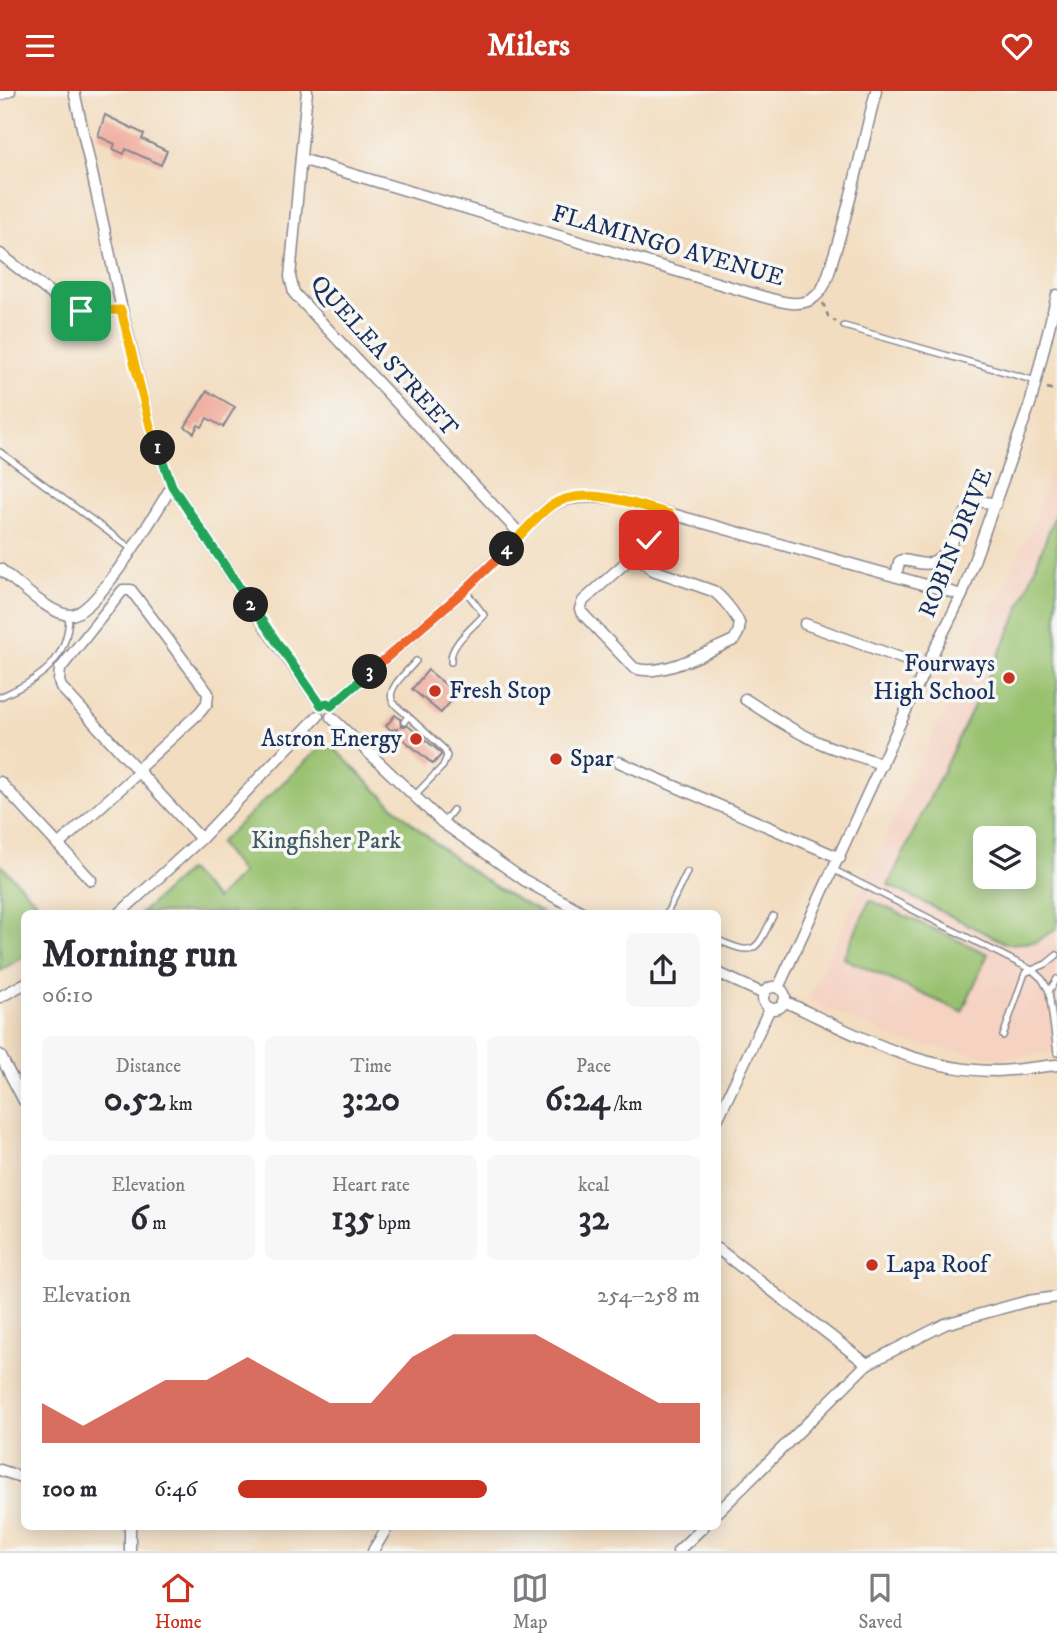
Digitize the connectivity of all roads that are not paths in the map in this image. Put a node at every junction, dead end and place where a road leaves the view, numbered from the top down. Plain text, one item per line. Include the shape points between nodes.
1 (10, 91) edge
2 (74, 91) edge
3 (307, 91) edge
4 (876, 91) edge
5 (0, 95) edge
6 (301, 159) junction
7 (0, 254) edge
8 (1057, 295) edge
9 (121, 310) junction
10 (844, 325) road end
11 (1036, 381) junction
12 (0, 452) edge
13 (172, 486) junction
14 (996, 504) junction
15 (670, 514) junction
16 (521, 535) junction
17 (133, 550) junction
18 (635, 554) junction
19 (0, 569) edge
20 (895, 576) junction
21 (465, 590) junction
22 (962, 595) junction
23 (69, 615) junction
24 (805, 624) dead end
25 (416, 661) dead end
26 (451, 662) dead end
27 (926, 667) junction
28 (0, 697) edge
29 (745, 699) dead end
30 (325, 711) junction
31 (408, 716) junction
32 (404, 722) dead end
33 (395, 733) dead end
34 (372, 757) junction
35 (620, 762) dead end
36 (881, 765) junction
37 (138, 771) junction
38 (0, 782) edge
39 (414, 796) junction
40 (453, 810) dead end
41 (443, 823) junction
42 (201, 839) junction
43 (58, 845) junction
44 (839, 857) junction
45 (834, 870) junction
46 (688, 873) dead end
47 (91, 880) dead end
48 (123, 910) edge
49 (579, 910) edge
50 (669, 910) edge
51 (773, 916) dead end
52 (721, 941) edge
53 (1057, 955) edge
54 (1032, 969) junction
55 (721, 975) edge
56 (1057, 979) edge
57 (21, 986) edge
58 (778, 988) junction
59 (1049, 991) junction
60 (764, 994) junction
61 (0, 997) edge
62 (784, 1001) junction
63 (770, 1008) junction
64 (1003, 1036) dead end
65 (1057, 1053) edge
66 (0, 1055) edge
67 (1057, 1065) edge
68 (21, 1095) edge
69 (721, 1112) edge
70 (721, 1251) edge
71 (1057, 1297) edge
72 (867, 1364) junction
73 (0, 1470) edge
74 (21, 1477) edge
75 (721, 1509) edge
76 (130, 1530) edge
77 (386, 1530) edge
78 (700, 1530) edge
79 (130, 1551) edge
80 (373, 1551) edge
81 (678, 1551) edge

1 - 5 street
2 - 9 street
3 - 6 street, QUELEA STREET
4 - 6 street, FLAMINGO AVENUE via 825,281 809,300 790,304
6 - 16 street, QUELEA STREET via 290,277 294,293
7 - 9 street via 71,309
8 - 11 street, ROBIN DRIVE
9 - 13 street via 151,430
10 - 11 lane
11 - 14 street, ROBIN DRIVE
12 - 17 lane
13 - 17 street
13 - 30 street
14 - 20 street via 974,500 941,555 930,563 902,560
14 - 22 street, ROBIN DRIVE
15 - 16 street via 618,499 573,498 547,508
15 - 18 street
15 - 20 street
16 - 21 street
17 - 23 street via 91,603
18 - 18 street via 653,570 721,596 739,623 734,640 667,668 634,667 580,609 583,601
19 - 23 street via 57,612
20 - 22 street
21 - 26 lane via 484,615 450,655
21 - 30 street
22 - 27 street, ROBIN DRIVE
23 - 28 lane via 64,646 42,675
24 - 27 street
25 - 31 lane via 391,695
27 - 36 street, ROBIN DRIVE
29 - 36 street via 822,744
30 - 34 street
30 - 42 street
31 - 32 lane
31 - 39 lane via 447,756
33 - 34 lane
34 - 39 street
35 - 44 street
36 - 44 street, ROBIN DRIVE
37 - 37 street via 200,712 208,694 127,588 60,669 59,681
37 - 42 street
37 - 43 street
38 - 43 street
39 - 41 street
40 - 41 lane
41 - 49 street via 524,880
42 - 48 street
43 - 47 street
44 - 45 street, ROBIN DRIVE
45 - 54 lane
45 - 58 street, ROBIN DRIVE
46 - 50 lane
51 - 52 lane via 760,942 747,950
53 - 54 lane
54 - 59 lane
54 - 64 lane via 1022,979
55 - 60 street
56 - 59 lane
57 - 61 street
58 - 60 street
58 - 62 street
59 - 65 lane
60 - 63 street
62 - 63 street
62 - 67 street via 894,1053 925,1062 998,1070
63 - 69 street
66 - 68 street
70 - 72 street
71 - 72 street via 945,1324
72 - 75 street
73 - 74 street
76 - 79 street
77 - 80 street
78 - 81 street

